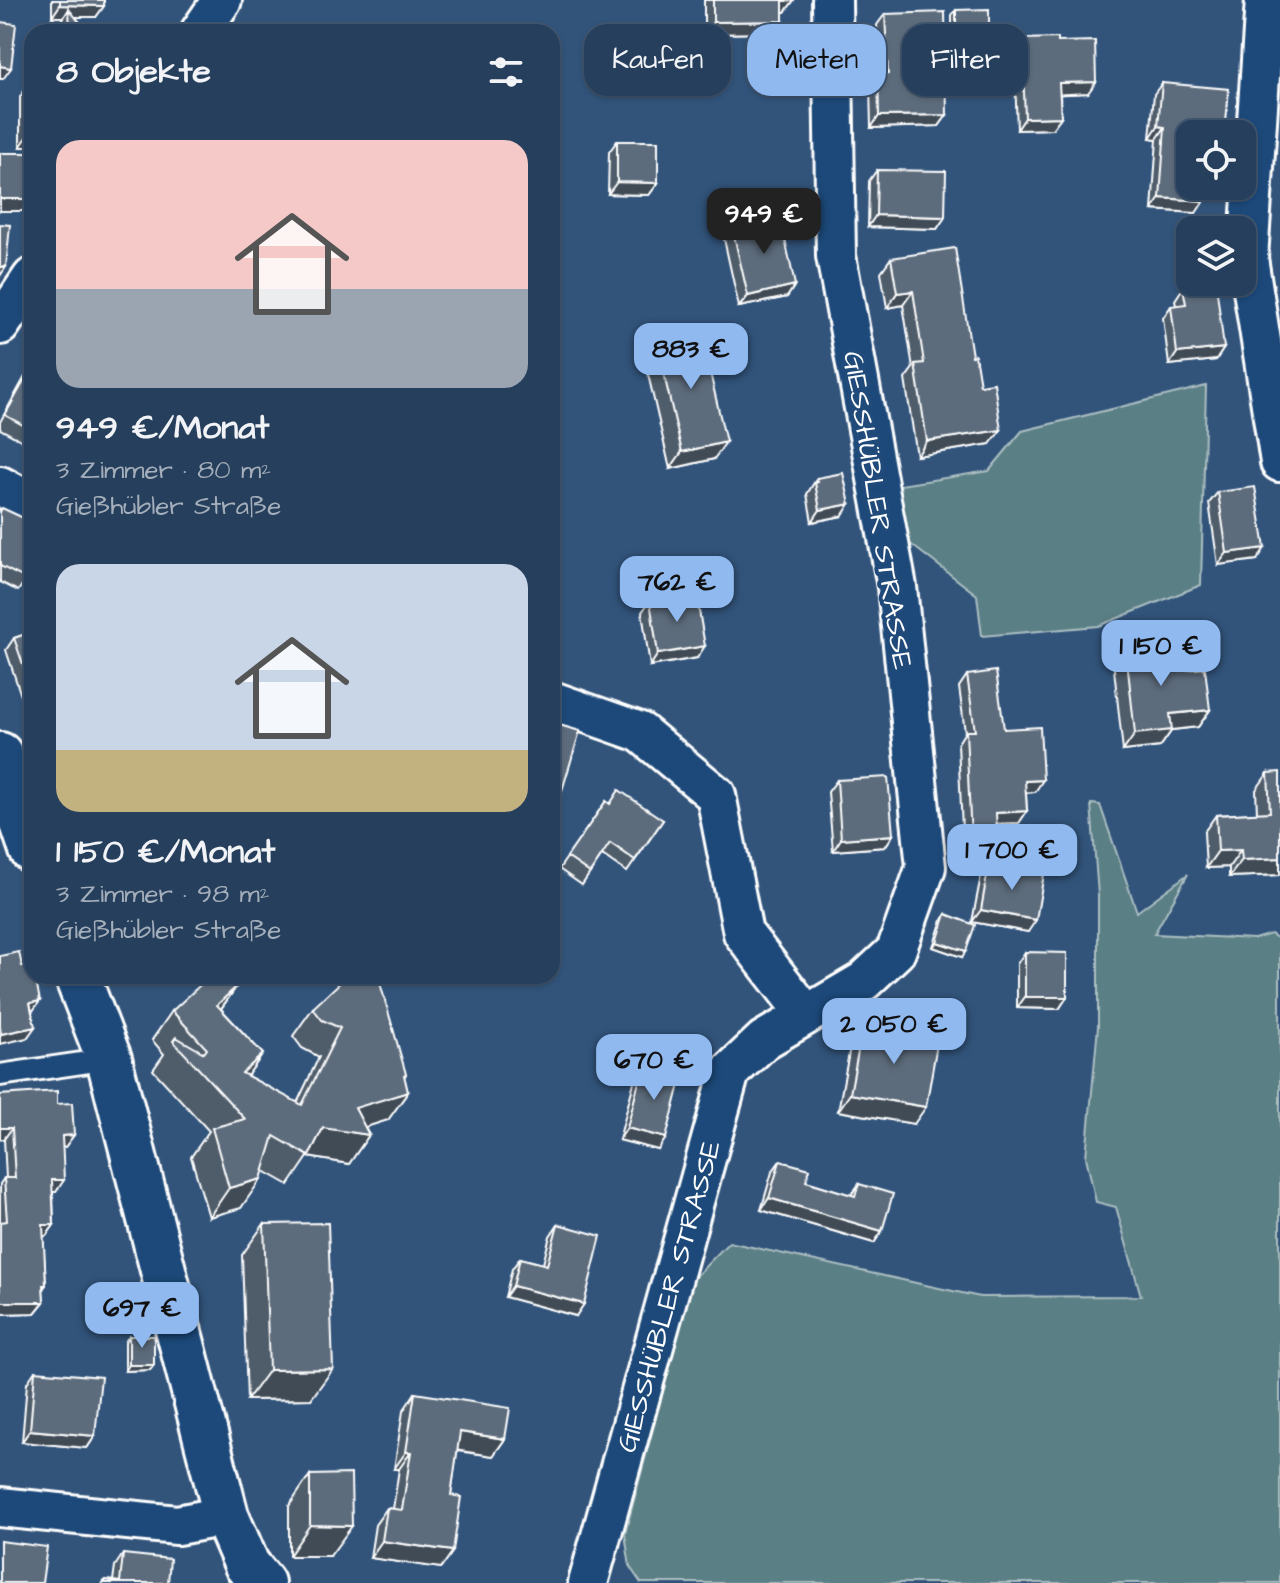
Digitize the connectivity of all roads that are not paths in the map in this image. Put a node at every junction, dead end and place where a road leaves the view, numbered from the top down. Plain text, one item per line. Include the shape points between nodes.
1 (222, 0) edge
2 (832, 0) edge
3 (1265, 0) edge
4 (206, 24) edge
5 (24, 290) edge
6 (0, 325) edge
7 (1280, 462) edge
8 (0, 486) edge
9 (24, 499) edge
10 (560, 704) edge
11 (0, 755) edge
12 (24, 826) edge
13 (80, 984) edge
14 (805, 1013) junction
15 (109, 1059) junction
16 (0, 1075) edge
17 (0, 1507) edge
18 (226, 1516) junction
19 (262, 1583) edge
20 (588, 1583) edge

1 - 4 street
2 - 14 street, GIESSHÜBLER STRASSE via 836,256 897,587 926,867 896,951 864,981
3 - 7 street via 1248,258
5 - 6 street
8 - 9 street
10 - 14 street via 640,732 716,795 743,933
11 - 12 main road
13 - 15 main road
14 - 20 street, GIESSHÜBLER STRASSE via 764,1040 730,1072
15 - 16 lane
15 - 18 main road
17 - 18 street via 177,1525
18 - 19 main road via 247,1565

